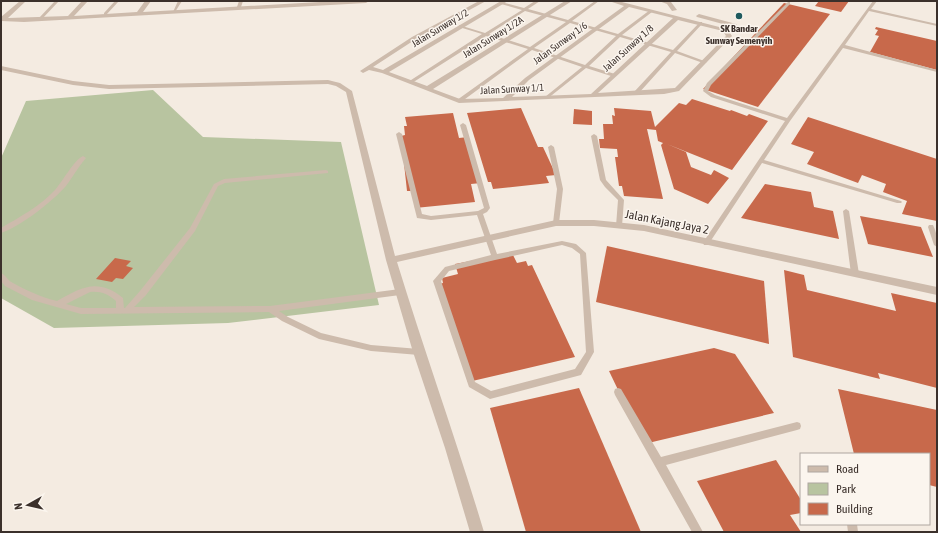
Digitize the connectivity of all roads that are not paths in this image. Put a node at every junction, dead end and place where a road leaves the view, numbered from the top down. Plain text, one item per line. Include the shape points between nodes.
1 (23, 1) edge
2 (57, 1) edge
3 (85, 1) edge
4 (117, 1) edge
5 (148, 1) edge
6 (180, 1) edge
7 (241, 1) edge
8 (361, 1) edge
9 (366, 1) edge
10 (483, 1) edge
11 (538, 1) edge
12 (569, 1) edge
13 (597, 1) edge
14 (612, 1) edge
15 (875, 1) edge
16 (303, 2) edge
17 (336, 2) edge
18 (503, 2) edge
19 (273, 3) edge
20 (789, 3) dead end
21 (661, 4) edge
22 (628, 5) junction
23 (239, 7) junction
24 (525, 9) junction
25 (868, 10) junction
26 (174, 11) junction
27 (650, 11) junction
28 (140, 12) junction
29 (106, 14) junction
30 (689, 14) dead end
31 (546, 15) junction
32 (679, 15) junction
33 (70, 17) junction
34 (2, 19) edge
35 (40, 19) junction
36 (569, 22) junction
37 (701, 24) junction
38 (734, 25) dead end
39 (937, 25) edge
40 (460, 26) junction
41 (595, 29) junction
42 (487, 34) junction
43 (619, 35) junction
44 (506, 40) junction
45 (648, 44) junction
46 (842, 46) junction
47 (532, 48) junction
48 (674, 52) junction
49 (558, 57) junction
50 (705, 62) junction
51 (373, 64) junction
52 (586, 66) junction
53 (1, 68) edge
54 (937, 71) edge
55 (384, 72) junction
56 (613, 75) junction
57 (410, 82) junction
58 (428, 89) junction
59 (636, 93) junction
60 (593, 95) junction
61 (547, 98) junction
62 (506, 99) junction
63 (459, 100) junction
64 (788, 120) junction
65 (463, 125) dead end
66 (399, 134) dead end
67 (594, 136) dead end
68 (552, 147) dead end
69 (83, 158) dead end
70 (762, 161) junction
71 (326, 172) dead end
72 (899, 202) dead end
73 (846, 211) dead end
74 (479, 213) junction
75 (556, 223) junction
76 (619, 226) junction
77 (931, 227) dead end
78 (1, 231) edge
79 (487, 237) junction
80 (706, 242) junction
81 (937, 245) edge
82 (495, 257) junction
83 (390, 260) junction
84 (855, 274) junction
85 (1, 276) edge
86 (937, 291) edge
87 (400, 292) junction
88 (59, 304) junction
89 (270, 309) junction
90 (124, 310) junction
91 (419, 352) junction
92 (618, 392) dead end
93 (797, 426) dead end
94 (659, 462) junction
95 (477, 532) edge
96 (698, 532) edge

1 - 34 street
2 - 35 lane
3 - 33 street
4 - 29 lane
5 - 28 street
6 - 26 lane
7 - 23 lane
8 - 9 street
8 - 17 street
10 - 51 street via 414,38
11 - 24 lane
12 - 31 street, Jalan Sunway 1/2A
13 - 36 lane
14 - 22 street
15 - 25 lane
16 - 17 street
16 - 19 street
18 - 24 lane
18 - 40 street, Jalan Sunway 1/2
19 - 23 street
20 - 64 lane via 705,91 713,96
21 - 32 street
22 - 27 street
22 - 41 street, Jalan Sunway 1/6
23 - 26 street
24 - 31 lane
24 - 42 lane
25 - 39 lane
25 - 46 lane
26 - 28 street
27 - 32 street
27 - 43 lane
28 - 29 street
29 - 33 street
30 - 38 street
31 - 36 lane
31 - 44 street, Jalan Sunway 1/2A
32 - 37 street
32 - 45 street, Jalan Sunway 1/8
33 - 35 street
34 - 35 street
36 - 41 lane
36 - 47 lane
37 - 48 lane
37 - 50 street, Jalan Sunway 1/1 via 725,30 729,36
40 - 42 lane
40 - 55 street, Jalan Sunway 1/2
41 - 43 lane
41 - 49 street, Jalan Sunway 1/6
42 - 44 lane
42 - 57 lane
43 - 45 lane
43 - 52 lane
44 - 47 lane
44 - 58 street, Jalan Sunway 1/2A
45 - 48 lane
45 - 56 street, Jalan Sunway 1/8
46 - 54 lane
46 - 64 lane
47 - 49 lane
47 - 63 lane
48 - 50 lane
48 - 59 lane
49 - 52 lane
49 - 62 street, Jalan Sunway 1/6 via 526,80
50 - 59 street, Jalan Sunway 1/1 via 677,90
51 - 55 street
51 - 55 street, Jalan Sunway 1/1 via 365,70
52 - 56 lane
52 - 61 lane
53 - 83 street via 74,83 109,87 288,82 338,84 349,91
55 - 57 street, Jalan Sunway 1/1
56 - 60 street, Jalan Sunway 1/8
57 - 58 street, Jalan Sunway 1/1
58 - 63 street, Jalan Sunway 1/1
59 - 60 street, Jalan Sunway 1/1
60 - 61 street, Jalan Sunway 1/1
61 - 62 street, Jalan Sunway 1/1
62 - 63 street, Jalan Sunway 1/1 via 482,102
64 - 70 lane
65 - 74 lane via 487,208
66 - 74 lane via 419,216 431,218
67 - 76 lane via 603,180 621,200
68 - 75 lane via 560,189
69 - 78 lane via 49,200
70 - 72 lane
70 - 80 lane
71 - 90 lane via 224,181 216,185 193,229 146,288
73 - 84 lane
74 - 79 lane
75 - 76 street, Jalan Kajang Jaya 2
75 - 79 street, Jalan Kajang Jaya 2
76 - 80 street, Jalan Kajang Jaya 2 via 644,228
77 - 81 lane
79 - 82 lane
79 - 83 street, Jalan Kajang Jaya 2
80 - 84 street, Jalan Kajang Jaya 2
82 - 82 lane via 562,243 574,246 583,253 590,352 578,372 490,395 472,384 437,281 447,269
83 - 87 street
84 - 86 street, Jalan Kajang Jaya 2
85 - 88 lane via 8,284 35,298
87 - 89 lane
87 - 91 street
88 - 90 lane via 82,311
88 - 90 lane via 93,288 114,294
89 - 90 lane
89 - 91 lane via 319,336 371,348
91 - 95 street
92 - 94 lane
93 - 94 lane
94 - 96 lane

